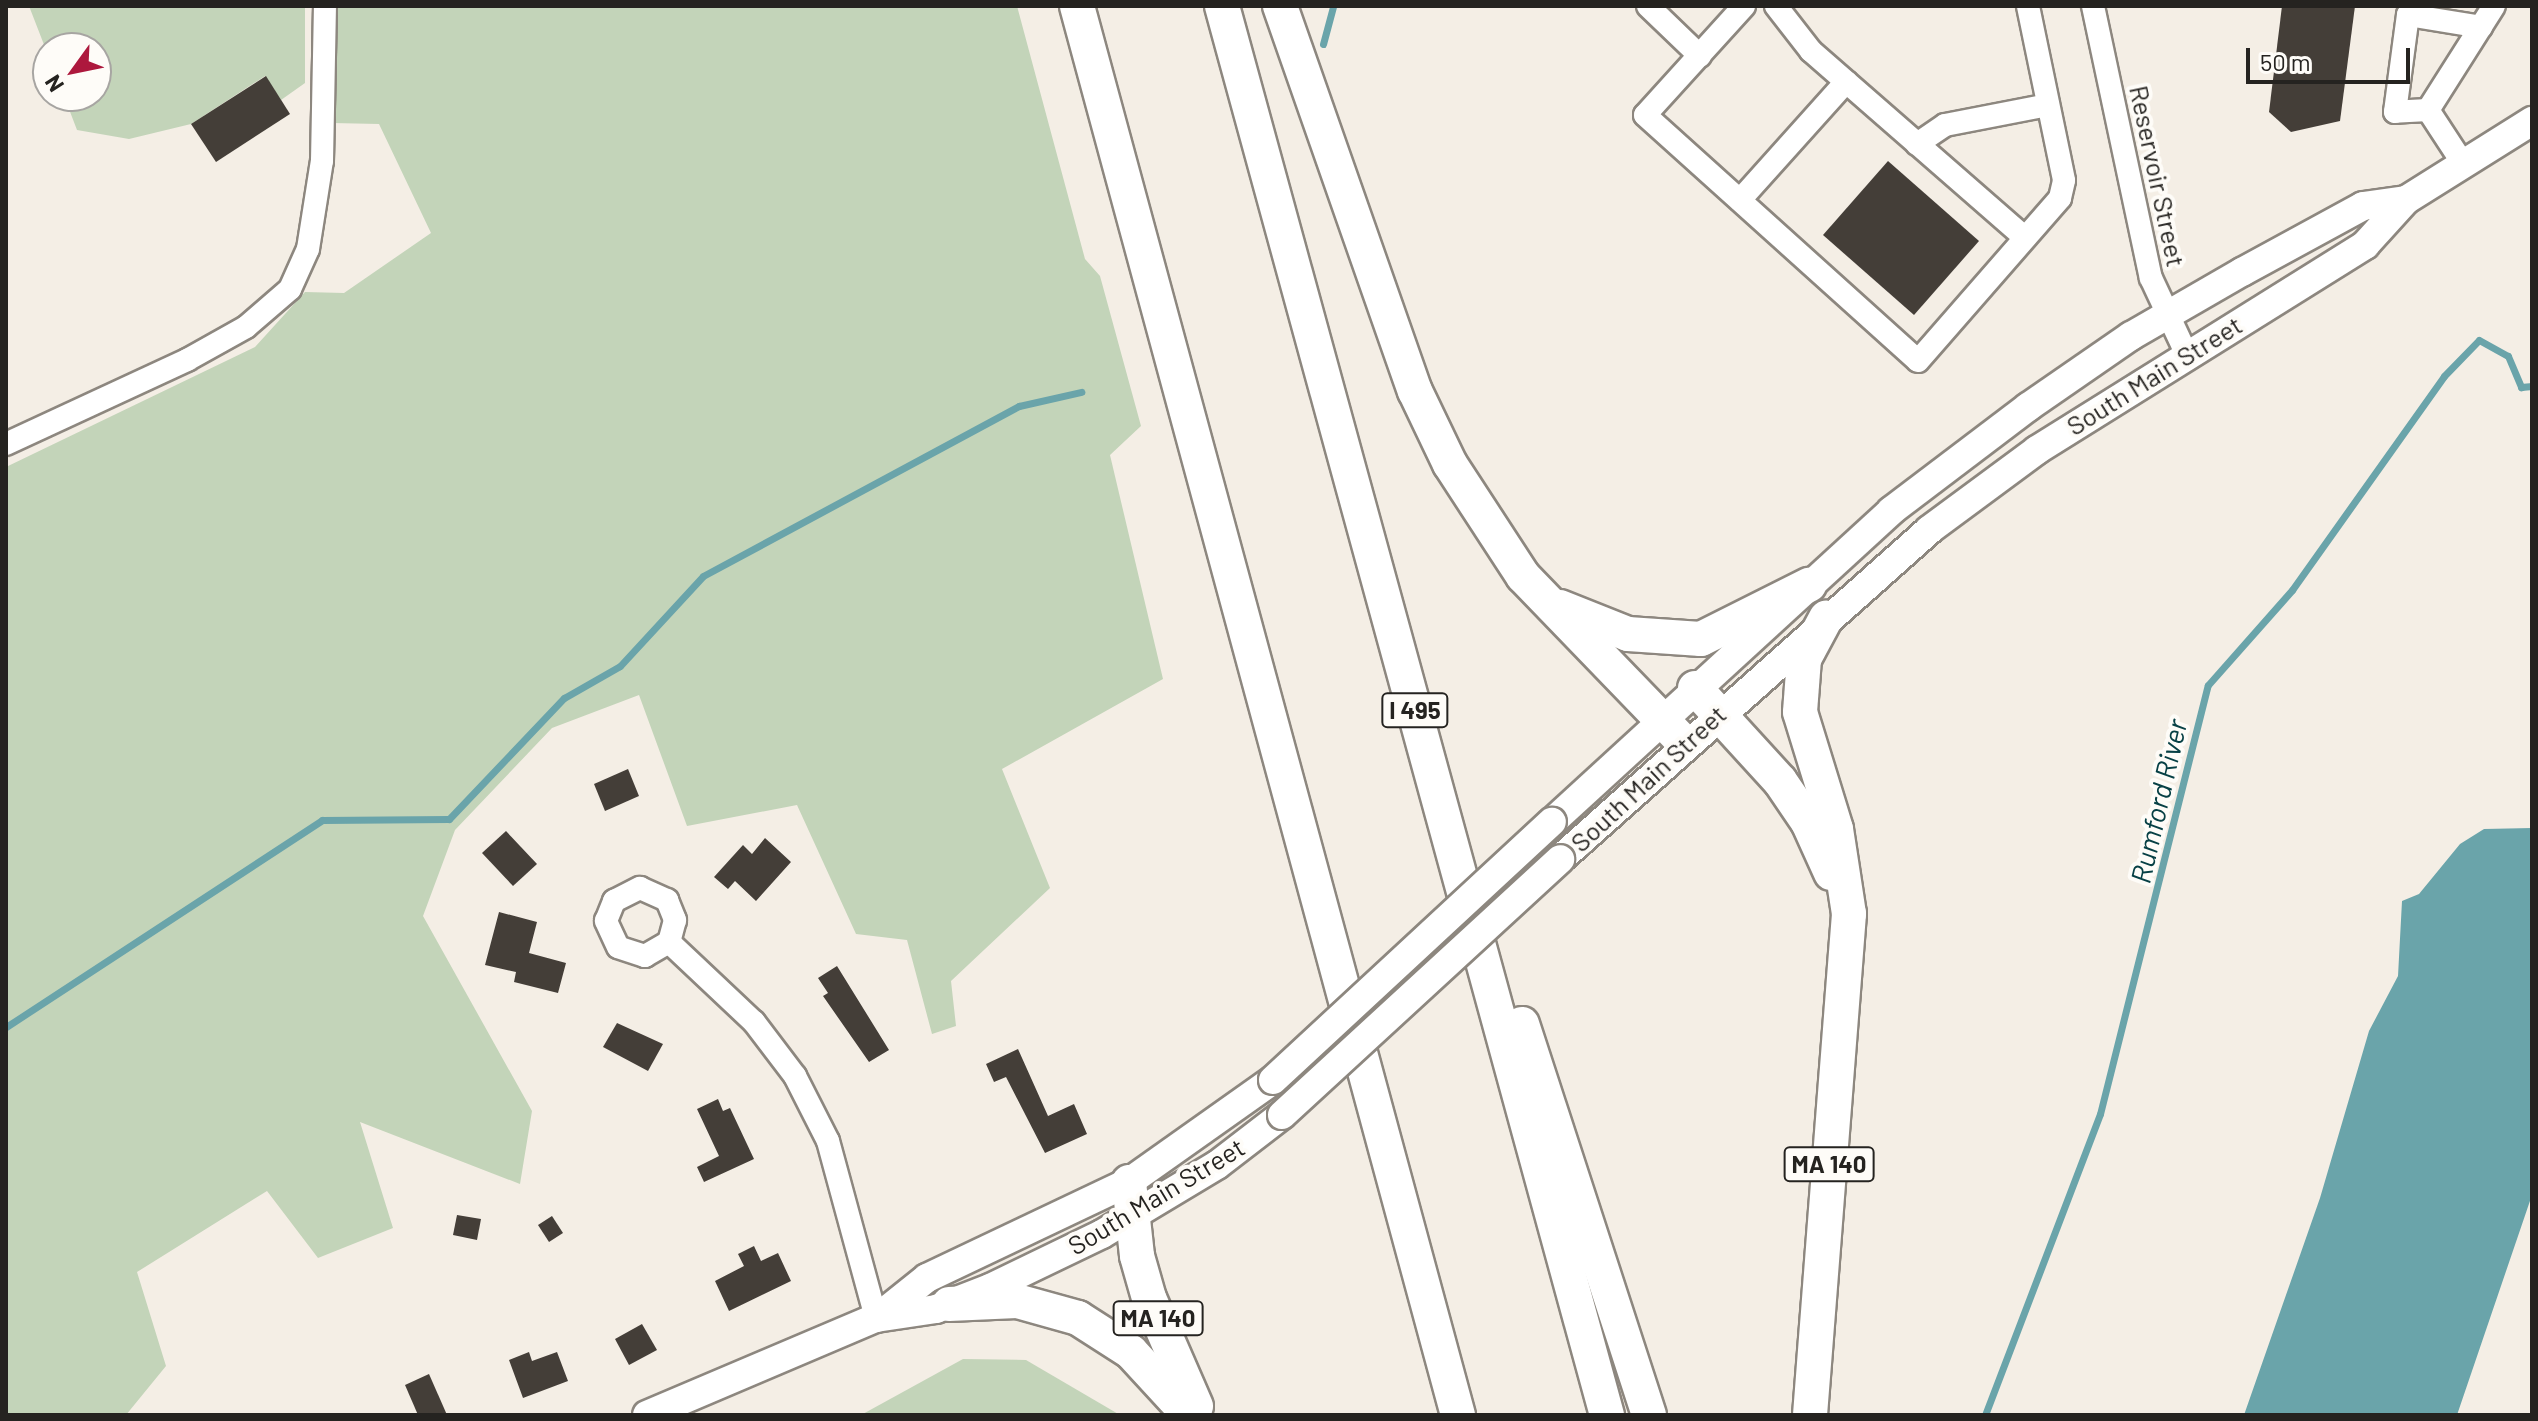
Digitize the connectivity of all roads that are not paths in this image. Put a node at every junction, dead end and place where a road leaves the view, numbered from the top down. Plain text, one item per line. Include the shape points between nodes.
1 (325, 6) edge
2 (1077, 6) edge
3 (1222, 6) edge
4 (1280, 6) edge
5 (1648, 6) edge
6 (1744, 6) edge
7 (1776, 6) edge
8 (2028, 6) edge
9 (2093, 6) edge
10 (2494, 6) edge
11 (2481, 27) junction
12 (1700, 56) junction
13 (1846, 82) junction
14 (2048, 105) junction
15 (2428, 110) junction
16 (2532, 121) edge
17 (1917, 144) junction
18 (2464, 165) junction
19 (1740, 200) junction
20 (2406, 200) junction
21 (2025, 238) junction
22 (2165, 317) junction
23 (2186, 353) junction
24 (6, 444) edge
25 (1809, 585) junction
26 (1539, 595) junction
27 (1826, 618) junction
28 (1695, 688) junction
29 (1719, 712) junction
30 (1673, 731) junction
31 (1849, 914) junction
32 (1477, 936) junction
33 (669, 942) dead end
34 (1394, 1165) junction
35 (1129, 1182) junction
36 (1131, 1216) junction
37 (949, 1304) junction
38 (876, 1318) junction
39 (650, 1414) edge
40 (1189, 1415) edge
41 (1200, 1415) edge
42 (1443, 1415) edge
43 (1458, 1415) edge
44 (1607, 1415) edge
45 (1649, 1415) edge
46 (1810, 1415) edge

1 - 24 street via 322,161 308,249 290,289 246,327 187,360
2 - 34 highway
3 - 32 highway, I 495
4 - 26 highway via 1415,391 1483,521
5 - 12 street
6 - 12 street
7 - 13 street
8 - 14 street
9 - 22 street, Reservoir Street
10 - 11 street
11 - 15 street
11 - 15 street via 2408,15 2395,112
12 - 19 street via 1645,115
13 - 17 street
13 - 19 street
14 - 17 street via 1945,125
14 - 21 street via 2064,180 2060,198
15 - 18 street
16 - 18 main road, South Main Street / MA 140
17 - 21 street
18 - 20 main road, South Main Street / MA 140
19 - 21 street via 1918,361
20 - 22 main road, South Main Street / MA 140 via 2363,206
20 - 23 main road, South Main Street / MA 140 via 2365,245
22 - 23 street, Reservoir Street
22 - 25 main road, South Main Street / MA 140 via 2028,407 1891,511
23 - 27 main road, South Main Street / MA 140 via 2037,450
25 - 26 highway via 1734,627 1701,639 1669,640 1591,624
25 - 28 main road, South Main Street / MA 140
26 - 30 highway
27 - 29 main road, South Main Street
27 - 31 highway, MA 140 via 1804,659 1800,712 1836,829
28 - 29 highway
28 - 30 main road, South Main Street / MA 140
29 - 30 main road, South Main Street
29 - 31 highway via 1808,822
30 - 35 main road, South Main Street / MA 140, bridge via 1552,822 1273,1080
30 - 36 main road, South Main Street, bridge via 1560,859 1282,1115
31 - 46 highway, MA 140
32 - 44 highway, I 495
32 - 45 highway via 1523,1025 1556,1115
33 - 38 street via 754,1022 814,1109 838,1172
34 - 42 highway
34 - 43 highway
35 - 36 highway, MA 140
35 - 38 main road, South Main Street via 927,1278
36 - 37 main road, South Main Street
36 - 41 highway, MA 140 via 1149,1298
37 - 38 main road, South Main Street
37 - 40 highway via 1017,1301 1078,1318 1131,1352
38 - 39 main road, South Main Street

